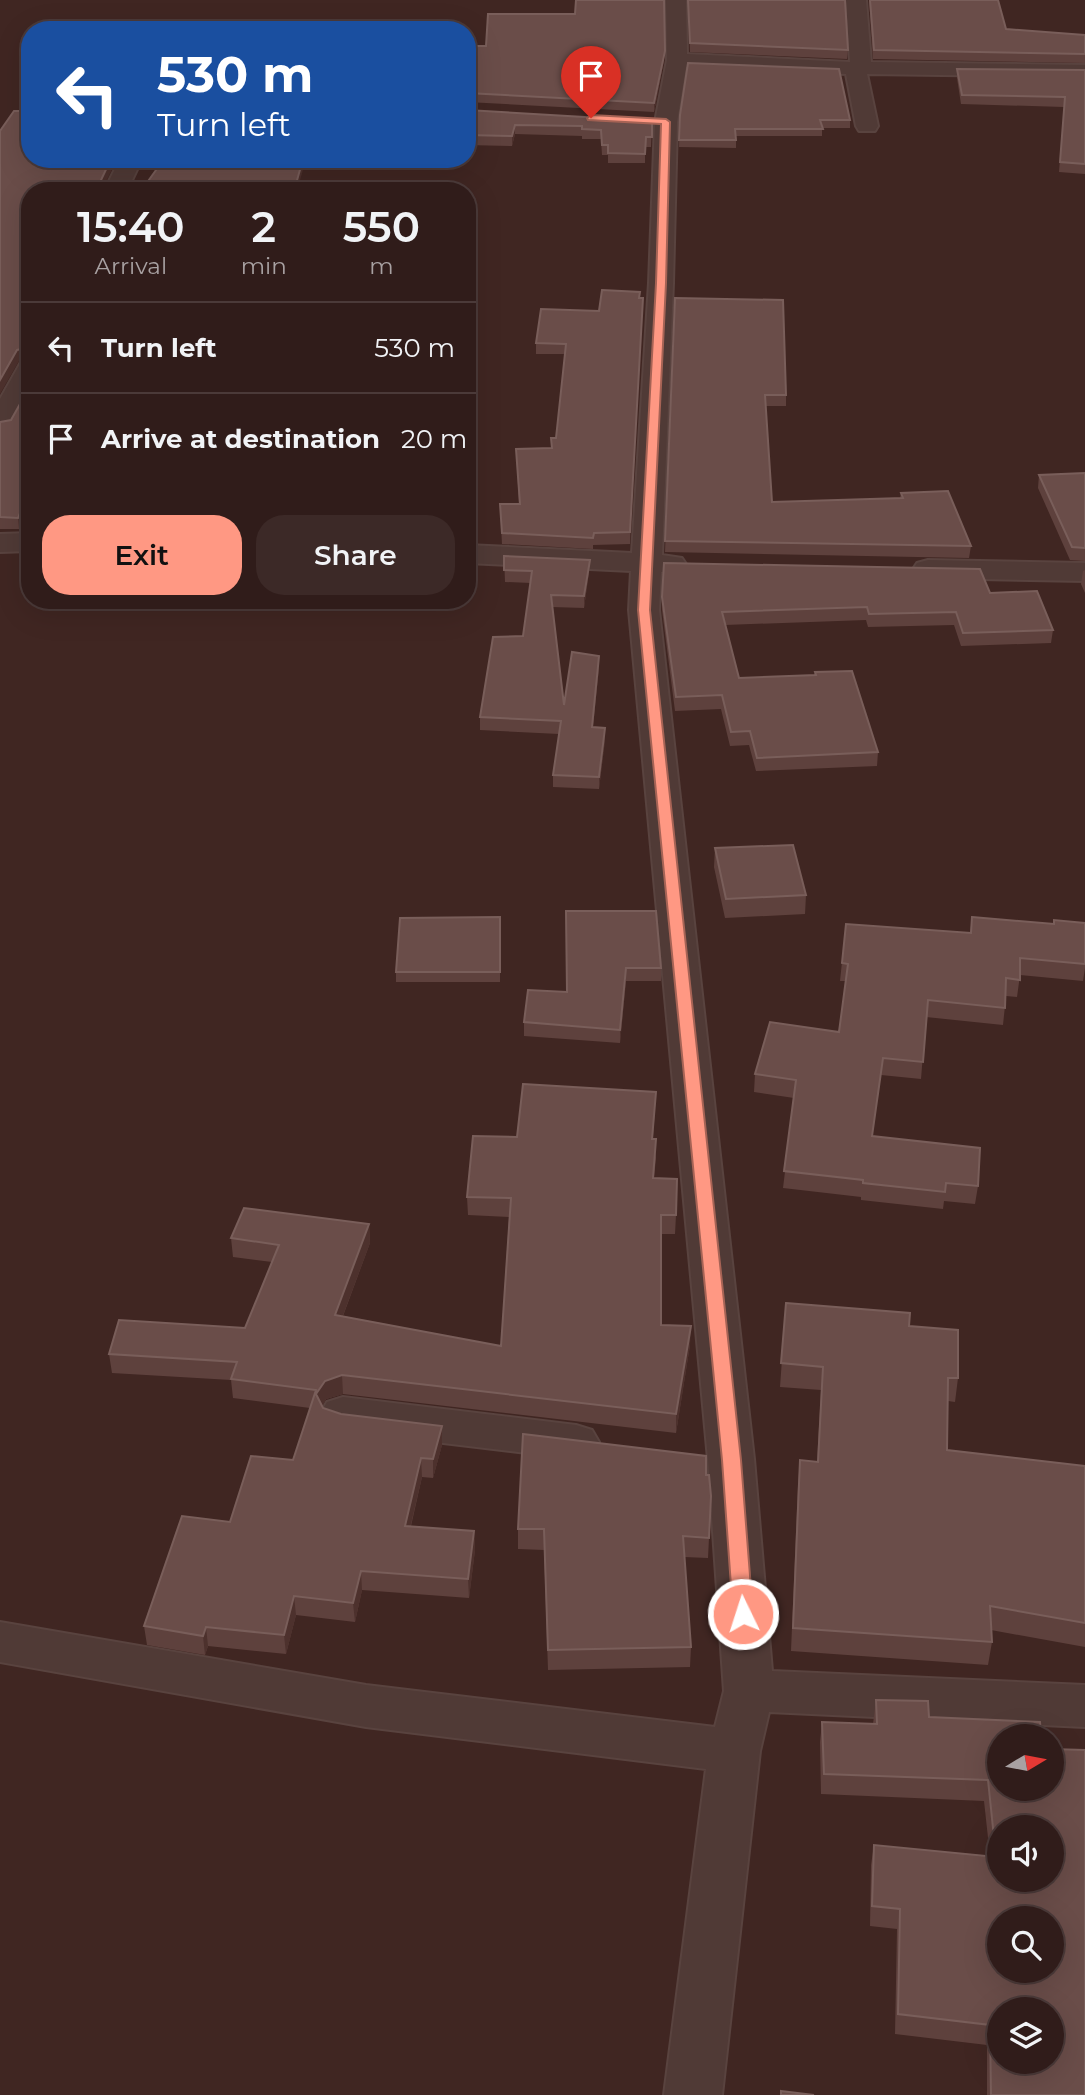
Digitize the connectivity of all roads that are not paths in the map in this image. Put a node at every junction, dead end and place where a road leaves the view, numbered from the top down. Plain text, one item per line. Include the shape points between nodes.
1 (676, 0) edge
2 (856, 0) edge
3 (677, 60) junction
4 (858, 68) junction
5 (1085, 71) edge
6 (867, 125) dead end
7 (21, 385) edge
8 (0, 424) edge
9 (21, 542) edge
10 (0, 543) edge
11 (476, 555) edge
12 (645, 564) junction
13 (699, 565) edge
14 (906, 569) edge
15 (1085, 572) edge
16 (343, 1414) edge
17 (623, 1448) edge
18 (0, 1642) edge
19 (749, 1691) junction
20 (1085, 1706) edge
21 (734, 1751) junction
22 (693, 2095) edge

1 - 3 street
2 - 4 street
3 - 4 street
3 - 12 street via 652,121 661,283
4 - 5 street
4 - 6 street
7 - 8 street
9 - 10 street
11 - 12 street
12 - 13 street
12 - 19 street via 644,610 711,1457
14 - 15 street
16 - 17 street
18 - 21 street via 366,1706
19 - 20 street
19 - 21 street
21 - 22 street

